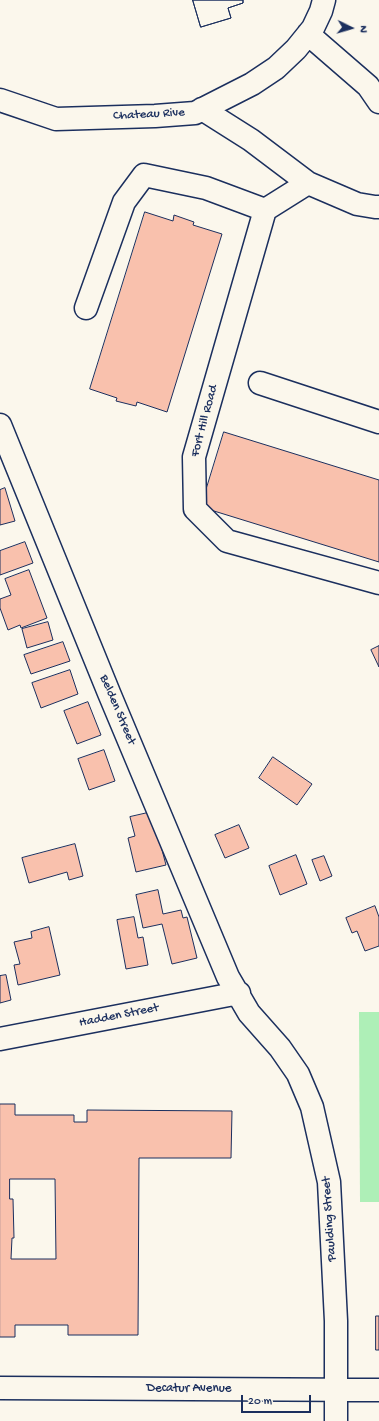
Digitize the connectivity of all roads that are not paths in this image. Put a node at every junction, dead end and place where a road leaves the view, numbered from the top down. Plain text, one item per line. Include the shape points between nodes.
1 (324, 0) edge
2 (308, 34) junction
3 (0, 100) edge
4 (379, 102) edge
5 (202, 109) junction
6 (308, 183) junction
7 (379, 207) edge
8 (264, 210) junction
9 (86, 308) dead end
10 (260, 383) dead end
11 (379, 422) edge
12 (0, 425) edge
13 (379, 583) edge
14 (239, 993) junction
15 (0, 1039) edge
16 (0, 1388) edge
17 (336, 1390) junction
18 (379, 1390) edge
19 (336, 1421) edge

1 - 2 street, Chateau Rive via 322,11
2 - 4 street via 368,86
2 - 5 street, Chateau Rive via 276,68 252,84
3 - 5 street, Chateau Rive via 56,119 155,116 195,113
5 - 6 street via 252,140
6 - 7 street via 357,204
6 - 8 street
8 - 9 street via 206,188 144,175 124,202
8 - 13 street, Fort Hill Road via 194,457 194,508 227,541
10 - 11 street
12 - 14 street, Belden Street via 228,977
14 - 15 street, Hadden Street
14 - 17 street, Paulding Street via 249,1013 280,1048 298,1074 312,1106 329,1182 336,1320
16 - 17 street, Decatur Avenue
17 - 18 street, Decatur Avenue
17 - 19 street, Paulding Street

